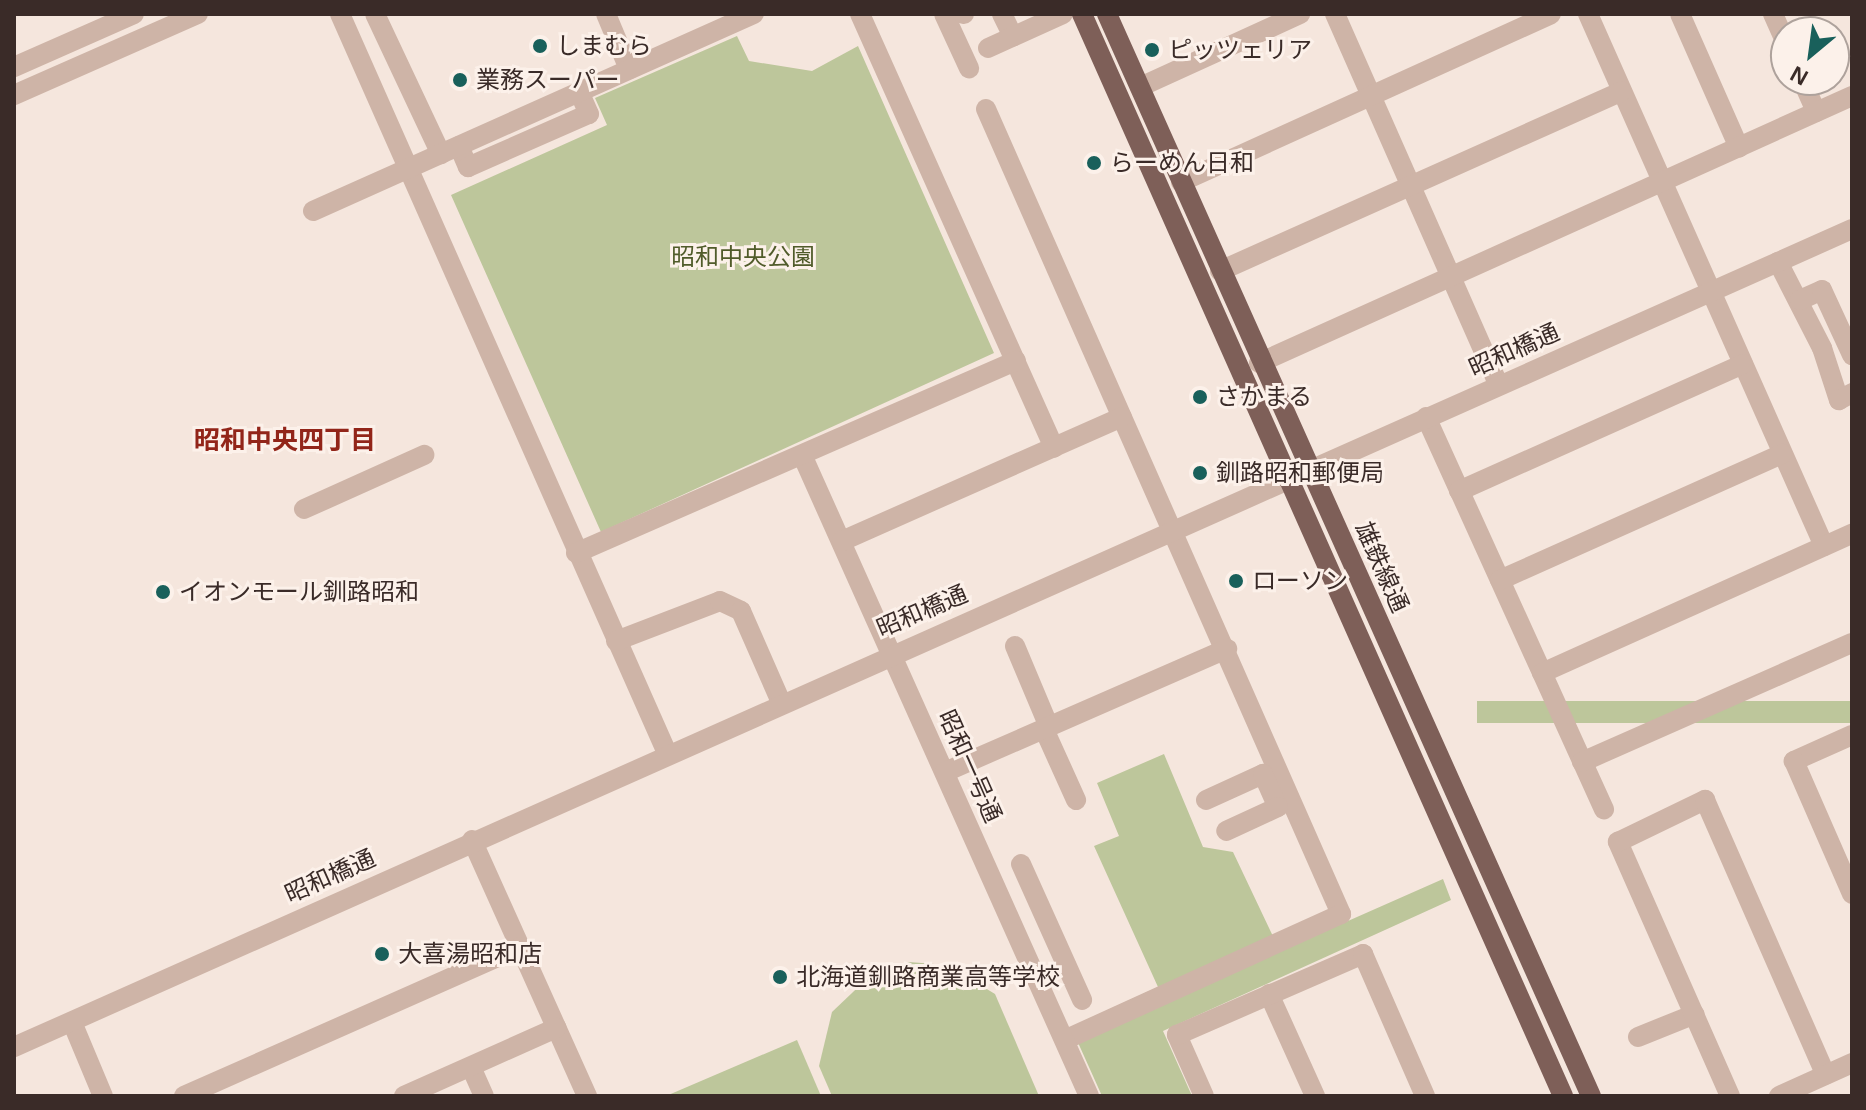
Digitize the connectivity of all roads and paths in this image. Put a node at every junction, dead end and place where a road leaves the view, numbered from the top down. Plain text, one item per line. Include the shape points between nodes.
1 (134, 14) edge
2 (198, 14) edge
3 (340, 14) edge
4 (375, 14) edge
5 (606, 14) edge
6 (754, 14) edge
7 (860, 14) edge
8 (944, 14) edge
9 (1002, 14) edge
10 (1063, 14) edge
11 (1082, 14) edge
12 (1107, 14) edge
13 (1300, 14) edge
14 (1335, 14) edge
15 (1551, 14) edge
16 (1588, 14) edge
17 (1680, 14) edge
18 (1013, 37) junction
19 (988, 48) dead end
20 (14, 67) edge
21 (969, 68) dead end
22 (629, 69) junction
23 (1140, 87) junction
24 (1622, 91) junction
25 (579, 92) junction
26 (14, 95) edge
27 (1373, 95) junction
28 (1809, 96) edge
29 (1852, 96) edge
30 (986, 109) dead end
31 (1816, 112) junction
32 (522, 118) junction
33 (531, 139) junction
34 (1739, 148) junction
35 (450, 150) junction
36 (409, 168) junction
37 (1663, 181) junction
38 (1181, 182) junction
39 (1412, 185) junction
40 (313, 211) dead end
41 (1852, 229) edge
42 (1778, 262) junction
43 (1220, 271) junction
44 (1452, 274) junction
45 (1713, 290) junction
46 (1800, 300) junction
47 (1852, 355) edge
48 (1016, 361) junction
49 (1259, 363) junction
50 (1743, 364) junction
51 (1499, 385) junction
52 (1852, 393) edge
53 (1122, 417) junction
54 (1426, 417) junction
55 (1054, 448) junction
56 (1782, 454) junction
57 (424, 455) dead end
58 (803, 457) junction
59 (1309, 469) junction
60 (1290, 478) junction
61 (1459, 491) junction
62 (304, 509) dead end
63 (1174, 531) junction
64 (1852, 534) edge
65 (842, 541) junction
66 (1824, 546) junction
67 (576, 553) junction
68 (1500, 580) junction
69 (616, 641) junction
70 (1852, 643) edge
71 (1015, 646) dead end
72 (1227, 649) junction
73 (891, 653) junction
74 (1542, 673) junction
75 (781, 702) junction
76 (1047, 728) junction
77 (1852, 735) edge
78 (667, 753) junction
79 (1582, 762) junction
80 (945, 772) junction
81 (1278, 784) junction
82 (1076, 800) dead end
83 (1206, 800) dead end
84 (1604, 809) dead end
85 (1226, 831) dead end
86 (472, 840) junction
87 (1021, 864) dead end
88 (1852, 894) edge
89 (1045, 918) junction
90 (1015, 930) junction
91 (520, 947) junction
92 (1269, 994) junction
93 (1082, 1000) dead end
94 (1695, 1014) junction
95 (72, 1022) junction
96 (556, 1028) junction
97 (1638, 1037) dead end
98 (1065, 1040) junction
99 (14, 1047) edge
100 (1852, 1063) edge
101 (471, 1067) junction
102 (1826, 1075) junction
103 (103, 1096) edge
104 (184, 1096) edge
105 (404, 1096) edge
106 (484, 1096) edge
107 (587, 1096) edge
108 (1089, 1096) edge
109 (1204, 1096) edge
110 (1315, 1096) edge
111 (1425, 1096) edge
112 (1563, 1096) edge
113 (1591, 1096) edge
114 (1730, 1096) edge
115 (1779, 1096) edge

1 - 20 street
2 - 26 street
3 - 36 street
4 - 35 street
5 - 22 street
6 - 22 street
7 - 48 street
8 - 21 street
9 - 18 street
10 - 18 street
11 - 60 main road, 雄鉄線通
12 - 23 main road, 雄鉄線通
13 - 23 street
14 - 27 street
15 - 27 street
16 - 24 street
17 - 34 street
18 - 19 street
22 - 25 street
23 - 38 main road, 雄鉄線通
24 - 37 street
24 - 39 street
25 - 32 street
25 - 33 street via 589,114
27 - 38 street
27 - 39 street
28 - 31 street
29 - 31 street
30 - 53 street
31 - 34 street
32 - 33 street
32 - 35 street
33 - 35 street via 468,167
34 - 37 street
35 - 36 street
36 - 40 street
36 - 67 street
37 - 44 street
37 - 45 street
38 - 43 main road, 雄鉄線通
39 - 43 street
39 - 44 street
41 - 42 street, 昭和橋通
42 - 45 street, 昭和橋通
42 - 46 street
43 - 49 main road, 雄鉄線通
44 - 49 street
44 - 51 street
45 - 50 street
45 - 51 street, 昭和橋通
46 - 47 street via 1822,290
46 - 52 street via 1839,400
48 - 55 street
48 - 58 street
49 - 59 main road, 雄鉄線通
50 - 56 street
50 - 61 street
51 - 54 street, 昭和橋通
53 - 55 street
53 - 63 street
54 - 59 street, 昭和橋通
54 - 61 street
55 - 65 street
56 - 66 street
56 - 68 street
57 - 62 street
58 - 65 street, 昭和一号通
58 - 67 street
59 - 60 street, 昭和橋通
59 - 113 main road, 雄鉄線通
60 - 63 street, 昭和橋通
60 - 112 main road, 雄鉄線通
61 - 68 street
63 - 72 street
63 - 73 street, 昭和橋通
64 - 66 street
65 - 73 street, 昭和一号通
66 - 74 street
67 - 69 street
68 - 74 street
69 - 75 street via 720,601 741,611
69 - 78 street
70 - 79 street
71 - 76 street
72 - 76 street
72 - 81 street
73 - 75 street, 昭和橋通
73 - 80 street, 昭和一号通
74 - 79 street
75 - 78 street, 昭和橋通
76 - 80 street
76 - 82 street
77 - 88 street via 1794,761
78 - 86 street, 昭和橋通
79 - 84 street
80 - 90 street, 昭和一号通
81 - 83 street via 1263,774
81 - 85 street via 1278,807
81 - 98 street via 1341,914
86 - 91 street
86 - 95 street, 昭和橋通
87 - 89 street
89 - 90 street
89 - 93 street
90 - 98 street, 昭和一号通
91 - 96 street
91 - 104 street
92 - 109 street via 1177,1035
92 - 110 street
92 - 111 street via 1363,954
94 - 97 street
94 - 102 street via 1618,842 1705,800
94 - 114 street
95 - 99 street, 昭和橋通
95 - 103 street
96 - 101 street
96 - 107 street
98 - 108 street, 昭和一号通
100 - 102 street
101 - 105 street
101 - 106 street
102 - 115 street

